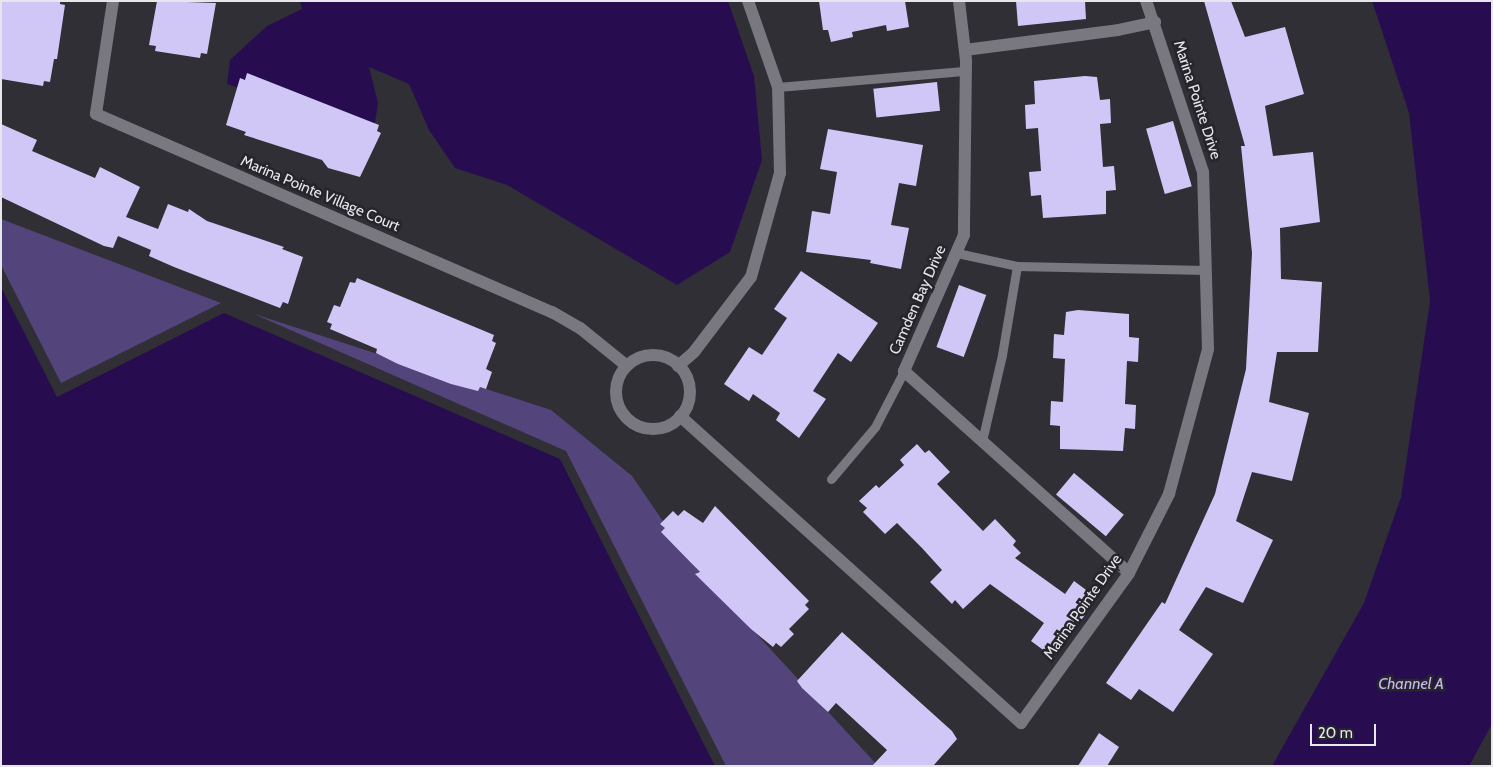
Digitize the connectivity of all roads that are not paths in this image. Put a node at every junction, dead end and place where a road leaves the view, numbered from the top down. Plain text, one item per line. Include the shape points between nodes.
1 (113, 1) edge
2 (748, 1) edge
3 (959, 1) edge
4 (1146, 1) edge
5 (1155, 22) junction
6 (965, 50) junction
7 (966, 71) junction
8 (778, 87) junction
9 (957, 253) junction
10 (1018, 266) junction
11 (1206, 270) junction
12 (627, 366) junction
13 (678, 366) junction
14 (904, 370) junction
15 (680, 416) junction
16 (982, 441) junction
17 (831, 479) dead end
18 (1129, 572) junction

1 - 12 street, Marina Pointe Village Court via 96,114 552,312 580,328
2 - 8 street
3 - 6 street, Camden Bay Drive
4 - 5 street, Marina Pointe Drive
5 - 6 street via 1118,30
5 - 11 street, Marina Pointe Drive via 1203,172
6 - 7 street, Camden Bay Drive
7 - 8 lane
7 - 9 street, Camden Bay Drive via 964,235
8 - 13 street via 780,173 751,276 694,352
9 - 10 lane
9 - 14 street, Camden Bay Drive
10 - 11 lane
10 - 16 lane
11 - 18 street, Marina Pointe Drive via 1208,349 1169,494
12 - 13 street via 651,355 662,356
12 - 15 street via 616,385 616,397 627,419 650,429 662,428
13 - 15 street via 688,380 690,392 688,404
14 - 16 street, Camden Bay Drive
14 - 17 lane via 875,427
15 - 18 street, Marina Pointe Drive via 1021,723
16 - 18 street, Camden Bay Drive

